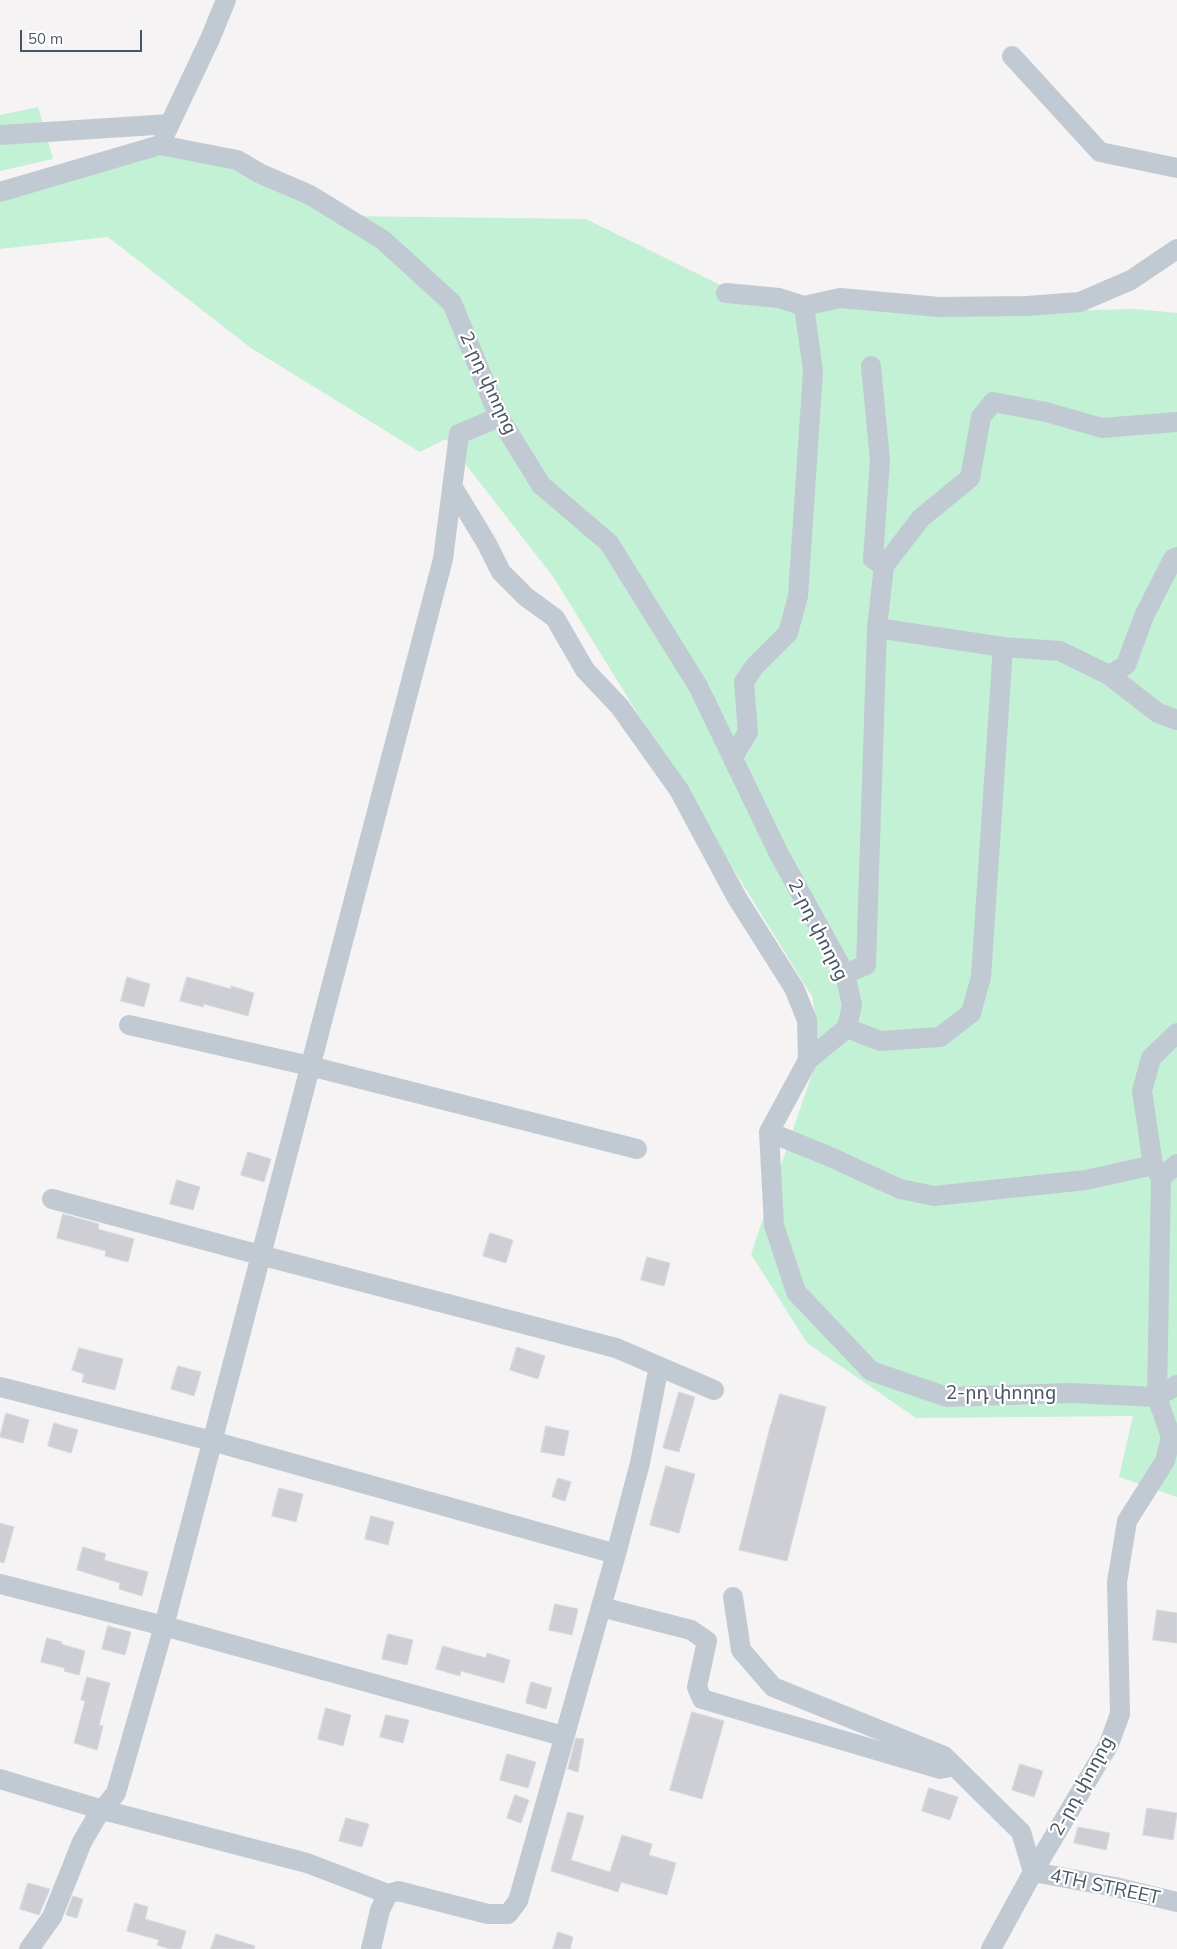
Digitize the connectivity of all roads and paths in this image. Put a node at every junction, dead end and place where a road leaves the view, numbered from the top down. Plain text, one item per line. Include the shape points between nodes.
1 (226, 0) edge
2 (1012, 56) dead end
3 (170, 124) junction
4 (0, 134) edge
5 (160, 145) junction
6 (1177, 168) edge
7 (0, 192) edge
8 (1177, 249) edge
9 (726, 293) dead end
10 (804, 306) junction
11 (871, 366) dead end
12 (499, 417) junction
13 (1177, 422) edge
14 (452, 486) junction
15 (1177, 556) edge
16 (884, 566) junction
17 (877, 628) junction
18 (1003, 646) junction
19 (1109, 675) junction
20 (1177, 720) edge
21 (733, 757) junction
22 (845, 974) junction
23 (129, 1025) dead end
24 (847, 1028) junction
25 (1177, 1033) edge
26 (808, 1060) junction
27 (310, 1066) junction
28 (769, 1132) junction
29 (637, 1148) dead end
30 (1177, 1164) edge
31 (1157, 1171) junction
32 (52, 1199) dead end
33 (260, 1256) junction
34 (660, 1366) junction
35 (1177, 1385) edge
36 (0, 1387) edge
37 (714, 1390) dead end
38 (1157, 1396) junction
39 (212, 1441) junction
40 (616, 1554) junction
41 (0, 1584) edge
42 (733, 1597) dead end
43 (601, 1606) junction
44 (164, 1626) junction
45 (563, 1736) junction
46 (954, 1766) junction
47 (0, 1780) edge
48 (103, 1810) junction
49 (1033, 1872) junction
50 (388, 1894) junction
51 (1177, 1902) edge
52 (996, 1947) edge
53 (29, 1949) edge
54 (371, 1949) edge

1 - 3 street
2 - 6 street via 1100,152
3 - 4 street
3 - 5 street
5 - 7 street
5 - 12 street, 2-րդ փողոց via 237,160 310,195 383,240 452,303
8 - 10 street via 1131,280 1080,302 938,307 840,298
9 - 10 street via 779,298
10 - 21 street via 813,371 798,596 788,633 754,667 744,682 748,732
11 - 16 street via 880,460 874,559
12 - 14 street via 459,434
12 - 21 street, 2-րդ փողոց via 541,485 609,543 698,686
13 - 16 street via 1102,428 1046,412 993,402 981,417 970,478 922,518
14 - 26 street via 501,572 526,597 555,618 585,670 620,706 679,790 737,898 794,988 807,1020
14 - 27 street via 443,559
15 - 19 street via 1144,616 1126,665
16 - 17 street
17 - 18 street
17 - 22 street via 866,965
18 - 19 street via 1060,652
18 - 24 street via 981,977 971,1013 940,1037 880,1041
19 - 20 street via 1158,713
21 - 22 street, 2-րդ փողոց via 780,854
22 - 24 street, 2-րդ փողոց via 852,1005
23 - 27 street
24 - 26 street
25 - 31 street via 1151,1058 1142,1091
26 - 28 street
27 - 29 street
27 - 33 street
28 - 31 street via 900,1189 934,1196
28 - 38 street, 2-րդ փողոց via 774,1225 796,1292 870,1370 947,1397 1071,1393
30 - 31 street
31 - 38 street
32 - 33 street
33 - 34 street via 616,1348
33 - 39 street
34 - 37 street
34 - 40 street via 640,1463
35 - 38 street
36 - 39 street
38 - 49 street, 2-րդ փողոց via 1171,1437 1165,1461 1127,1521 1117,1582 1120,1714 1109,1744
39 - 40 street
39 - 44 street
40 - 43 street
41 - 44 street
42 - 46 street via 742,1650 773,1688 944,1756
43 - 45 street
43 - 46 street via 691,1630 707,1641 698,1687 702,1699 940,1769
44 - 45 street
44 - 48 street via 116,1793
45 - 50 street via 518,1901 508,1914 488,1914 398,1891
46 - 49 street via 1021,1832
47 - 48 street
48 - 50 street via 307,1863
48 - 53 street via 82,1842 52,1917
49 - 51 street, 4TH STREET
49 - 52 street, 2-րդ փողոց
50 - 54 street via 380,1910

